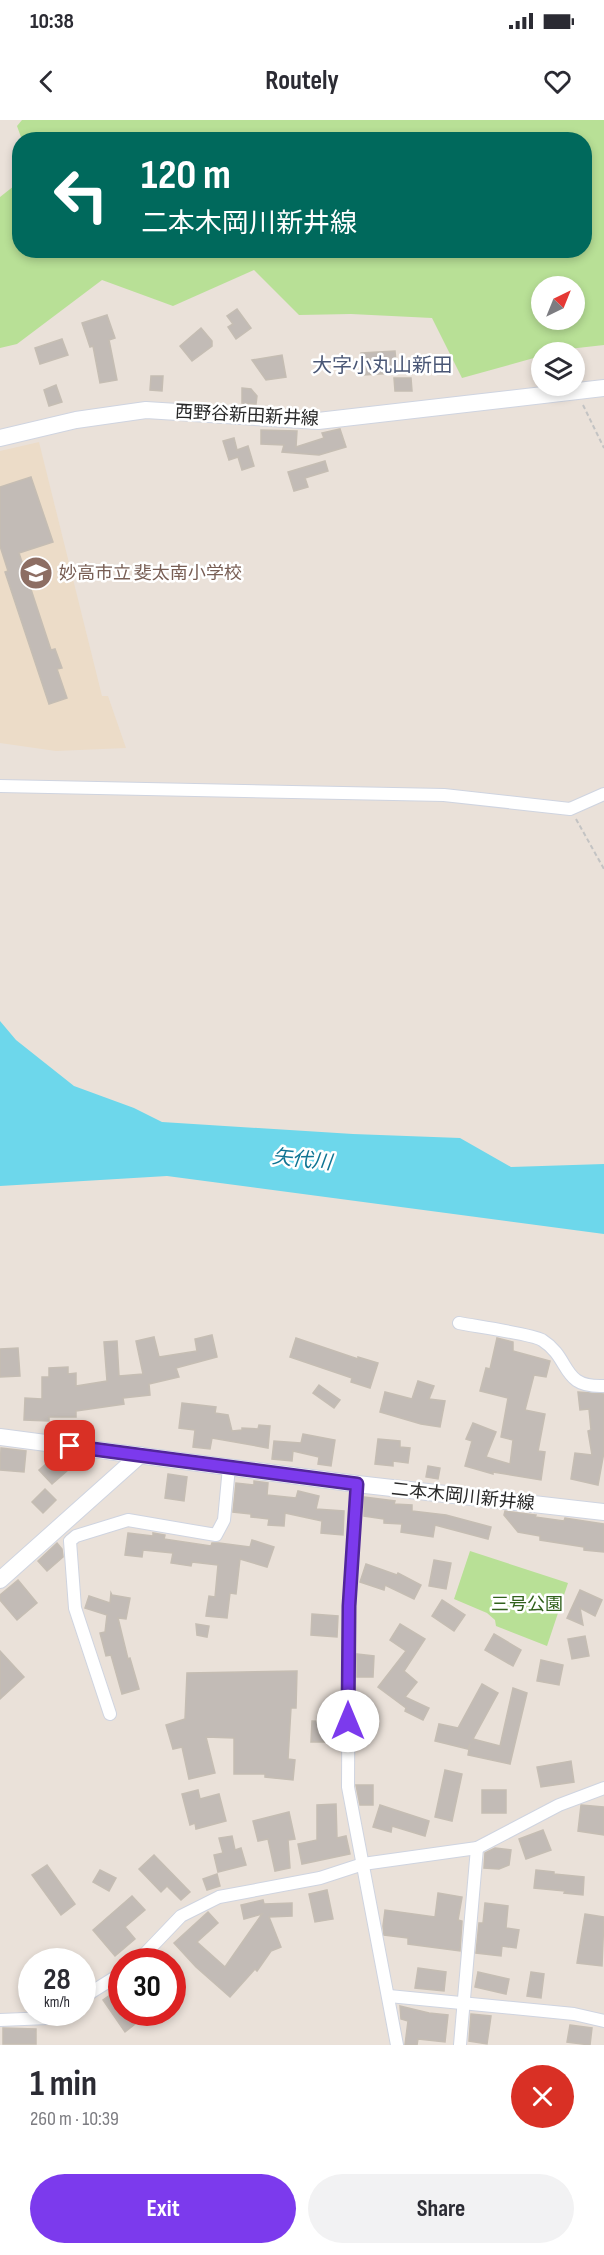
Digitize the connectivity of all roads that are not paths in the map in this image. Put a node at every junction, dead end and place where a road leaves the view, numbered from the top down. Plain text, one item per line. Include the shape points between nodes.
1 (604, 388) edge
2 (0, 438) edge
3 (0, 786) edge
4 (604, 794) edge
5 (459, 1323) dead end
6 (604, 1386) edge
7 (0, 1437) edge
8 (140, 1455) junction
9 (229, 1467) junction
10 (357, 1484) junction
11 (604, 1512) edge
12 (58, 1528) junction
13 (70, 1541) junction
14 (0, 1580) edge
15 (110, 1714) dead end
16 (604, 1788) edge
17 (477, 1848) junction
18 (363, 1864) junction
19 (150, 1948) edge
20 (389, 1996) junction
21 (464, 2004) junction
22 (18, 2019) edge
23 (0, 2020) edge
24 (604, 2021) edge
25 (397, 2045) edge
26 (460, 2045) edge

1 - 2 main road, 西野谷新田新井線 via 318,421 146,410 75,420
3 - 4 street via 444,795 570,809
5 - 6 street via 541,1339 563,1361 572,1379 587,1387
7 - 8 main road, 二本木岡川新井線
8 - 9 main road, 二本木岡川新井線
8 - 12 main road
9 - 10 main road, 二本木岡川新井線
9 - 13 street via 224,1520 216,1535 128,1520
10 - 11 main road, 二本木岡川新井線
10 - 18 street via 349,1606 348,1787
12 - 13 street
12 - 14 main road
13 - 15 street via 75,1608
16 - 17 street via 559,1805
17 - 18 street
17 - 21 street
18 - 19 street via 320,1878 219,1897 181,1916
18 - 20 street
20 - 21 street
20 - 25 street
21 - 24 street via 574,2014
21 - 26 street
22 - 23 street

